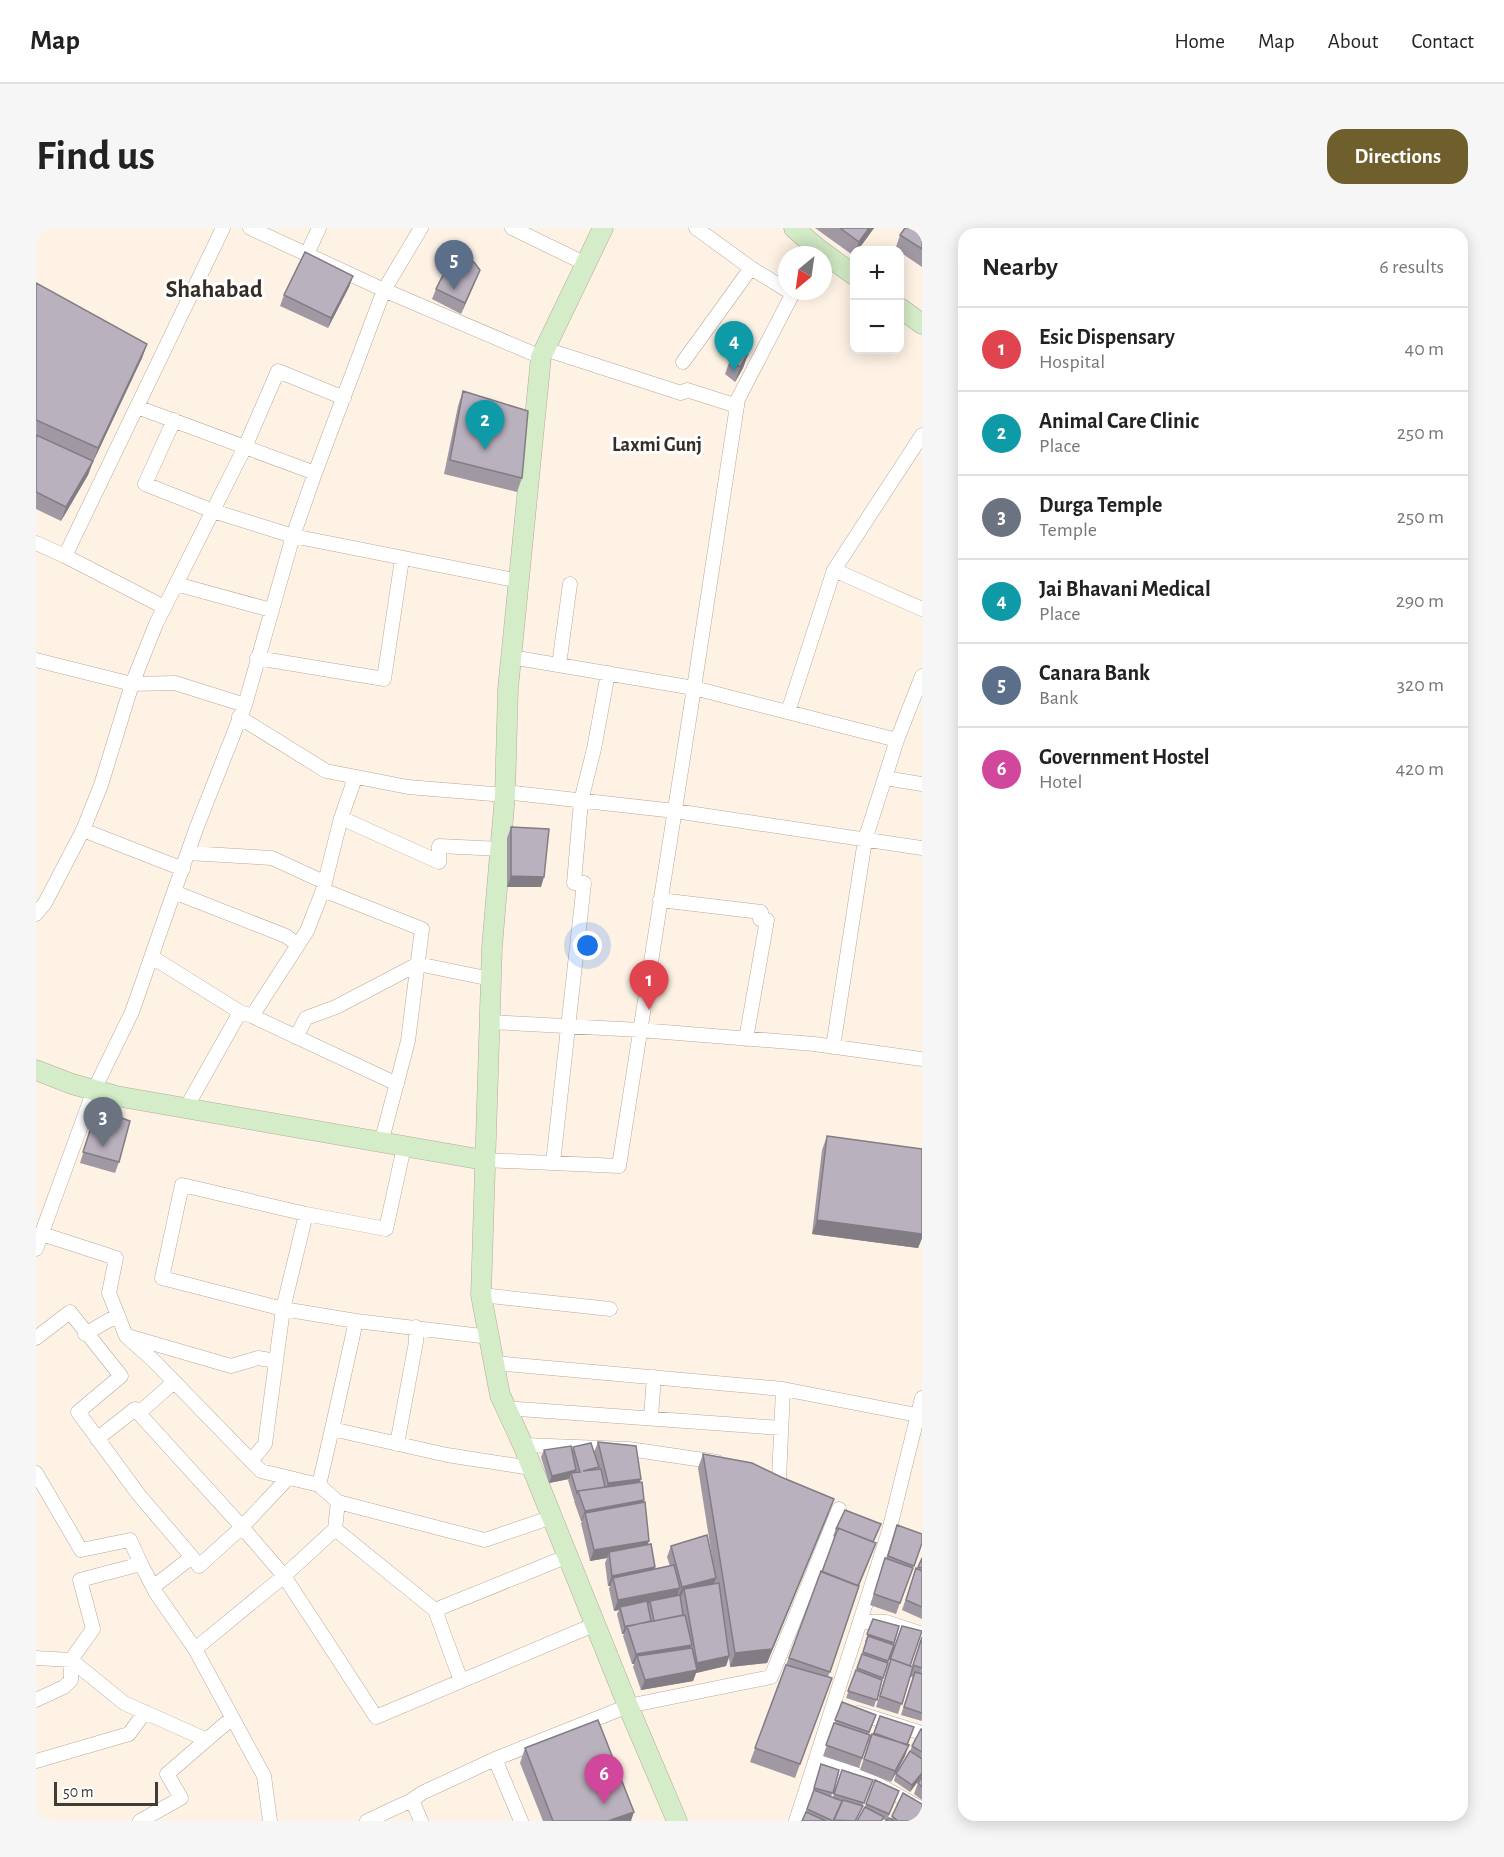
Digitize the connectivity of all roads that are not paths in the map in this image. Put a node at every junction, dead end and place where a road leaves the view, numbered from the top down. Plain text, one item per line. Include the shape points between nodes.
1 (223, 228) edge
2 (319, 228) edge
3 (421, 228) edge
4 (513, 228) edge
5 (603, 228) edge
6 (696, 228) edge
7 (794, 228) edge
8 (260, 230) edge
9 (810, 246) edge
10 (307, 254) junction
11 (832, 261) edge
12 (586, 264) junction
13 (751, 268) junction
14 (850, 272) edge
15 (778, 284) edge
16 (384, 290) junction
17 (787, 300) edge
18 (904, 311) edge
19 (922, 324) edge
20 (543, 353) junction
21 (683, 362) dead end
22 (344, 398) junction
23 (737, 406) junction
24 (137, 407) junction
25 (174, 420) junction
26 (922, 435) edge
27 (245, 447) junction
28 (315, 473) junction
29 (213, 511) junction
30 (293, 536) junction
31 (36, 543) edge
32 (65, 556) junction
33 (402, 558) junction
34 (834, 570) junction
35 (519, 581) junction
36 (176, 584) junction
37 (570, 584) dead end
38 (164, 607) junction
39 (922, 609) edge
40 (271, 610) junction
41 (511, 657) junction
42 (257, 658) junction
43 (36, 660) edge
44 (559, 665) junction
45 (608, 673) junction
46 (922, 676) edge
47 (132, 684) junction
48 (694, 688) junction
49 (916, 709) edge
50 (242, 711) junction
51 (788, 712) junction
52 (897, 740) junction
53 (355, 778) junction
54 (885, 778) junction
55 (922, 784) edge
56 (505, 793) junction
57 (581, 801) junction
58 (675, 811) junction
59 (341, 818) junction
60 (83, 830) junction
61 (865, 840) junction
62 (922, 848) edge
63 (501, 849) junction
64 (188, 853) junction
65 (183, 869) junction
66 (324, 886) junction
67 (174, 892) junction
68 (660, 900) junction
69 (36, 914) edge
70 (298, 945) junction
71 (152, 957) junction
72 (418, 964) junction
73 (491, 979) junction
74 (246, 1014) junction
75 (489, 1022) junction
76 (568, 1026) junction
77 (640, 1030) junction
78 (296, 1037) junction
79 (746, 1039) junction
80 (833, 1047) junction
81 (922, 1059) edge
82 (36, 1070) edge
83 (397, 1084) junction
84 (94, 1090) junction
85 (186, 1108) junction
86 (381, 1143) junction
87 (404, 1147) junction
88 (484, 1160) junction
89 (553, 1163) junction
90 (306, 1214) junction
91 (42, 1233) junction
92 (36, 1249) edge
93 (481, 1296) junction
94 (610, 1309) dead end
95 (283, 1310) junction
96 (118, 1315) junction
97 (356, 1321) junction
98 (416, 1327) junction
99 (86, 1334) junction
100 (126, 1336) junction
101 (490, 1337) junction
102 (36, 1338) edge
103 (276, 1361) junction
104 (495, 1363) junction
105 (654, 1377) junction
106 (174, 1382) junction
107 (783, 1389) junction
108 (922, 1398) edge
109 (506, 1408) junction
110 (139, 1413) junction
111 (917, 1415) junction
112 (651, 1417) junction
113 (781, 1428) junction
114 (332, 1429) junction
115 (97, 1439) junction
116 (397, 1444) junction
117 (523, 1444) junction
118 (251, 1461) junction
119 (727, 1464) edge
120 (531, 1468) junction
121 (36, 1473) edge
122 (288, 1478) junction
123 (778, 1480) edge
124 (318, 1485) junction
125 (338, 1502) junction
126 (839, 1509) dead end
127 (552, 1517) junction
128 (242, 1527) junction
129 (335, 1529) junction
130 (568, 1556) junction
131 (192, 1557) junction
132 (141, 1564) junction
133 (284, 1576) junction
134 (153, 1587) junction
135 (435, 1610) junction
136 (860, 1622) junction
137 (596, 1624) junction
138 (922, 1634) edge
139 (195, 1649) junction
140 (36, 1658) edge
141 (70, 1660) junction
142 (461, 1681) junction
143 (36, 1700) edge
144 (833, 1705) junction
145 (628, 1706) junction
146 (145, 1712) junction
147 (232, 1718) junction
148 (922, 1733) edge
149 (207, 1740) junction
150 (495, 1759) junction
151 (36, 1761) edge
152 (815, 1762) junction
153 (412, 1800) junction
154 (922, 1809) edge
155 (142, 1820) edge
156 (519, 1820) edge
157 (270, 1821) edge
158 (367, 1821) edge
159 (420, 1821) edge
160 (677, 1821) edge
161 (796, 1821) edge

1 - 24 street
2 - 10 street
3 - 16 street
4 - 12 street
5 - 12 main road
6 - 13 street
7 - 9 main road
8 - 10 street
10 - 16 street
11 - 14 main road
12 - 20 main road
13 - 15 street
13 - 21 street
16 - 20 street
16 - 22 street
17 - 23 street
18 - 19 main road
20 - 23 street
20 - 35 main road
22 - 27 street via 278,371
22 - 28 street
23 - 48 street
24 - 25 street
24 - 32 street
25 - 27 street
25 - 29 street via 145,484
26 - 34 street
27 - 28 street
27 - 29 street
28 - 30 street
29 - 30 street
29 - 36 street
30 - 33 street
30 - 40 street
31 - 32 street
32 - 38 street
33 - 35 street
33 - 42 street via 384,679
34 - 39 street
34 - 51 street
35 - 41 main road
36 - 38 street
36 - 40 street
37 - 44 street
38 - 47 street
40 - 42 street
41 - 44 street
41 - 56 main road
42 - 50 street
43 - 47 street
44 - 45 street
45 - 48 street
45 - 57 street
46 - 49 street
47 - 50 street via 175,683
47 - 60 street
48 - 51 street
48 - 58 street
49 - 52 street
50 - 53 street via 326,771
50 - 64 street
51 - 52 street
52 - 54 street
53 - 56 street via 408,787
53 - 59 street
54 - 55 street
54 - 61 street
56 - 57 street
56 - 63 main road
57 - 58 street
57 - 76 street via 574,883 584,883
58 - 61 street
58 - 68 street
59 - 63 street via 439,862 439,846
59 - 66 street
60 - 65 street
60 - 69 street
61 - 62 street
61 - 80 street
63 - 73 main road
64 - 65 street
64 - 66 street via 272,858
65 - 67 street
66 - 70 street
66 - 72 street via 422,929
67 - 70 street via 286,936
67 - 71 street
68 - 77 street
68 - 79 street via 761,912 760,919 767,920
70 - 74 street
71 - 74 street
71 - 84 street via 132,1012
72 - 73 street
72 - 78 street via 336,1007 306,1018
72 - 83 street via 408,1041
73 - 75 main road
74 - 78 street
74 - 85 street
75 - 76 street
75 - 88 main road
76 - 77 street
76 - 89 street
77 - 79 street
77 - 89 street via 619,1166
78 - 83 street
79 - 80 street
80 - 81 street
82 - 84 main road
83 - 86 street
84 - 85 main road
84 - 91 street
85 - 86 main road
86 - 87 main road
87 - 88 main road
87 - 90 street via 386,1229
88 - 89 street
88 - 93 main road
90 - 95 street
90 - 95 street via 182,1185 162,1278
91 - 92 street
91 - 96 street via 116,1258 109,1293
93 - 94 street
93 - 101 main road
95 - 97 street
95 - 103 street
96 - 99 street
96 - 100 street
97 - 98 street
97 - 114 street
98 - 101 street
98 - 116 street
99 - 102 street via 70,1312
99 - 115 street via 121,1376 78,1412
100 - 103 street via 231,1366 258,1358
100 - 106 street
101 - 104 main road
103 - 118 street via 265,1444
104 - 105 street
104 - 109 main road
105 - 107 street
105 - 112 street
106 - 110 street
106 - 118 street
107 - 111 street
107 - 113 street
108 - 111 street
109 - 112 street
109 - 117 main road
110 - 115 street via 135,1409
110 - 128 street
111 - 136 street via 889,1531
112 - 113 street
113 - 123 street
114 - 116 street
114 - 124 street
115 - 131 street
116 - 120 street
117 - 119 street via 629,1449
117 - 120 main road
118 - 122 street via 261,1471
120 - 127 main road
121 - 132 street via 81,1550 130,1540
122 - 124 street
122 - 128 street
124 - 125 street
125 - 127 street via 485,1540
125 - 129 street
126 - 145 street via 771,1677
127 - 130 main road
128 - 131 street via 199,1566
128 - 133 street
129 - 133 street
129 - 135 street
130 - 135 street
130 - 137 main road
131 - 134 street
132 - 134 street
132 - 141 street via 80,1580 93,1629
133 - 139 street
133 - 142 street via 376,1717
134 - 139 street
135 - 142 street
136 - 138 street via 886,1622
136 - 144 street
137 - 142 street
137 - 145 main road
139 - 147 street
140 - 141 street
141 - 143 street via 71,1680
141 - 146 street via 124,1703
144 - 148 street
144 - 152 street
145 - 150 street
145 - 160 main road
146 - 149 street
146 - 151 street via 129,1734
147 - 149 street
147 - 157 street via 264,1776
149 - 155 street via 167,1774 181,1798
150 - 153 street
150 - 156 street
152 - 154 street via 854,1773
152 - 161 street
153 - 158 street
153 - 159 street

